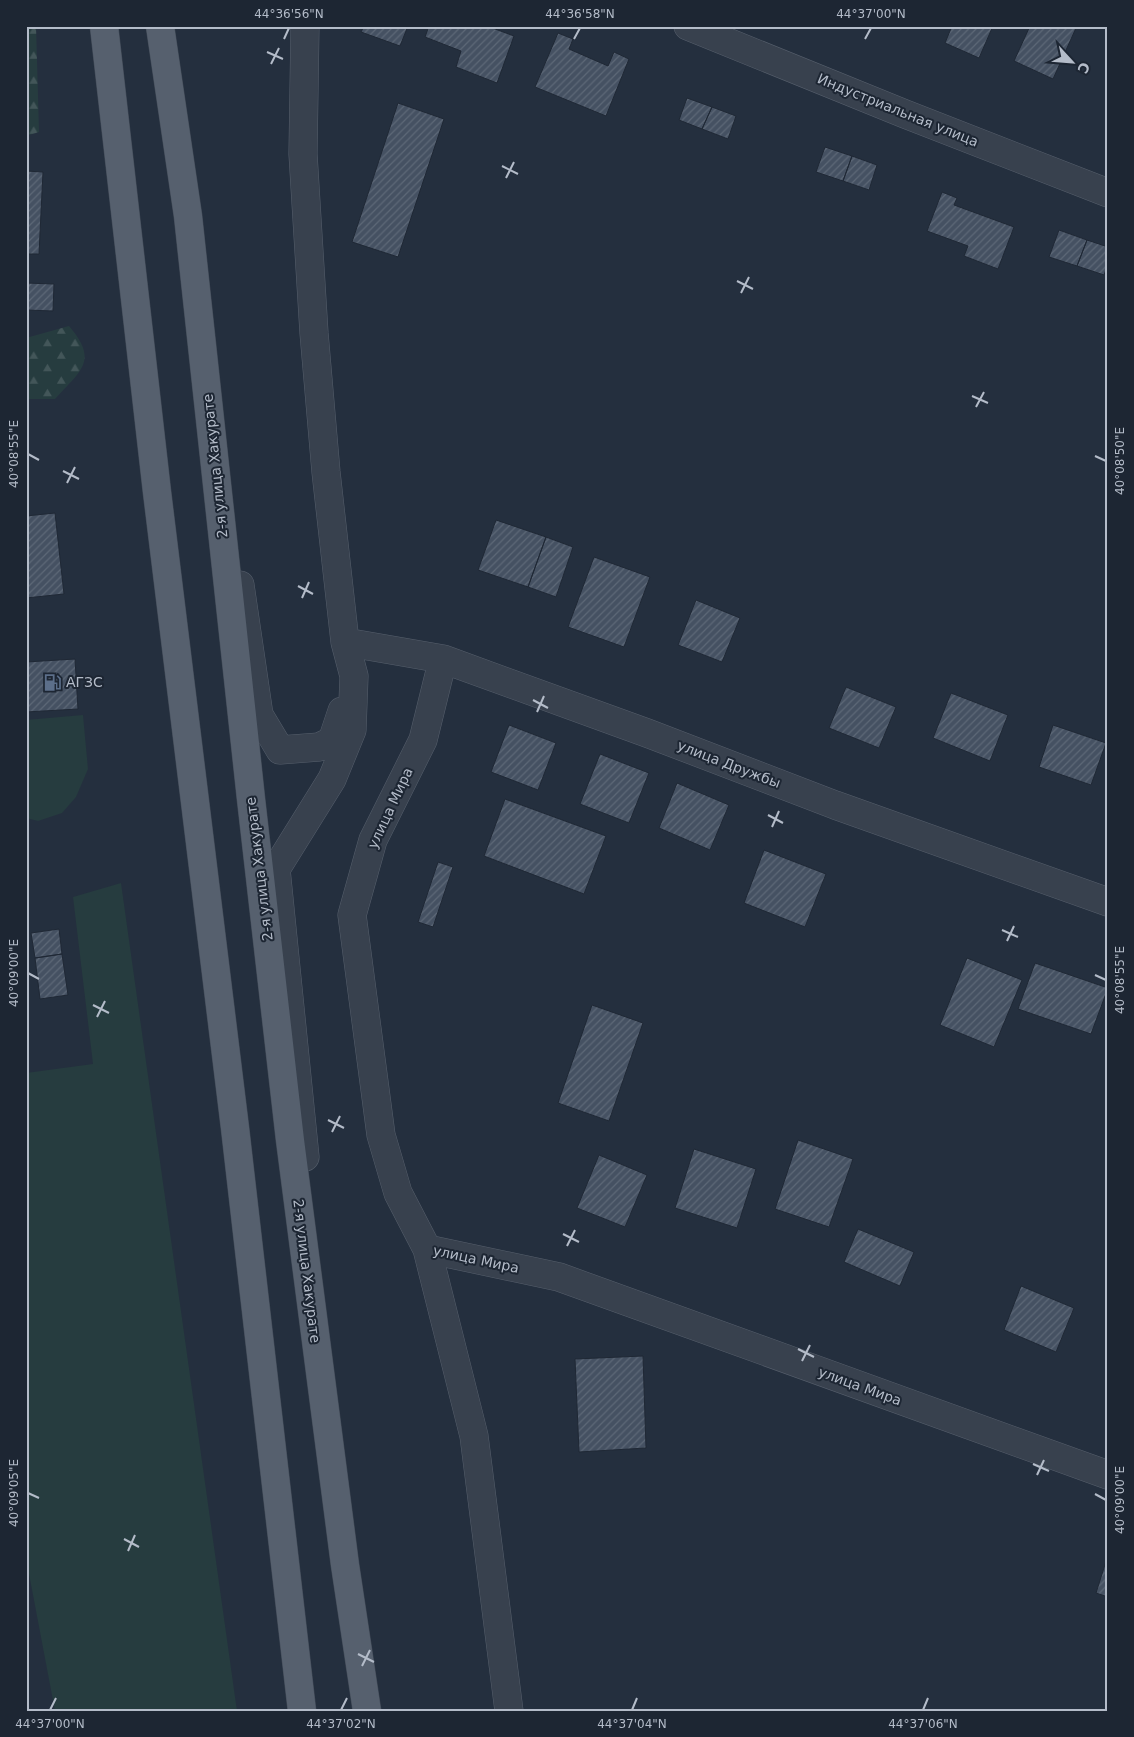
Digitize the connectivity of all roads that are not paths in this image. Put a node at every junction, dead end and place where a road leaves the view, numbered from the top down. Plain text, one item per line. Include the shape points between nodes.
1 (104, 26) edge
2 (160, 26) edge
3 (305, 26) edge
4 (688, 26) edge
5 (1108, 193) edge
6 (206, 382) junction
7 (345, 642) junction
8 (443, 660) junction
9 (354, 676) junction
10 (1108, 902) edge
11 (427, 1249) junction
12 (1108, 1475) edge
13 (345, 1565) junction
14 (302, 1711) edge
15 (366, 1711) edge
16 (509, 1711) edge

1 - 14 main road
2 - 6 main road, 2-я улица Хакурате via 188,216
3 - 7 street via 303,154 314,333
4 - 5 street, Индустриальная улица
6 - 9 street via 213,394 259,715 280,750 318,747 332,741
6 - 13 main road, 2-я улица Хакурате via 290,1140
7 - 8 street, улица Дружбы
7 - 9 street
8 - 10 street, улица Дружбы via 647,733 835,806
8 - 11 street, улица Мира via 423,740 373,840 352,915 381,1134 398,1193
9 - 13 street via 352,730 332,779 276,869
11 - 12 street, улица Мира via 559,1277
11 - 16 street via 474,1436
13 - 15 main road, 2-я улица Хакурате

